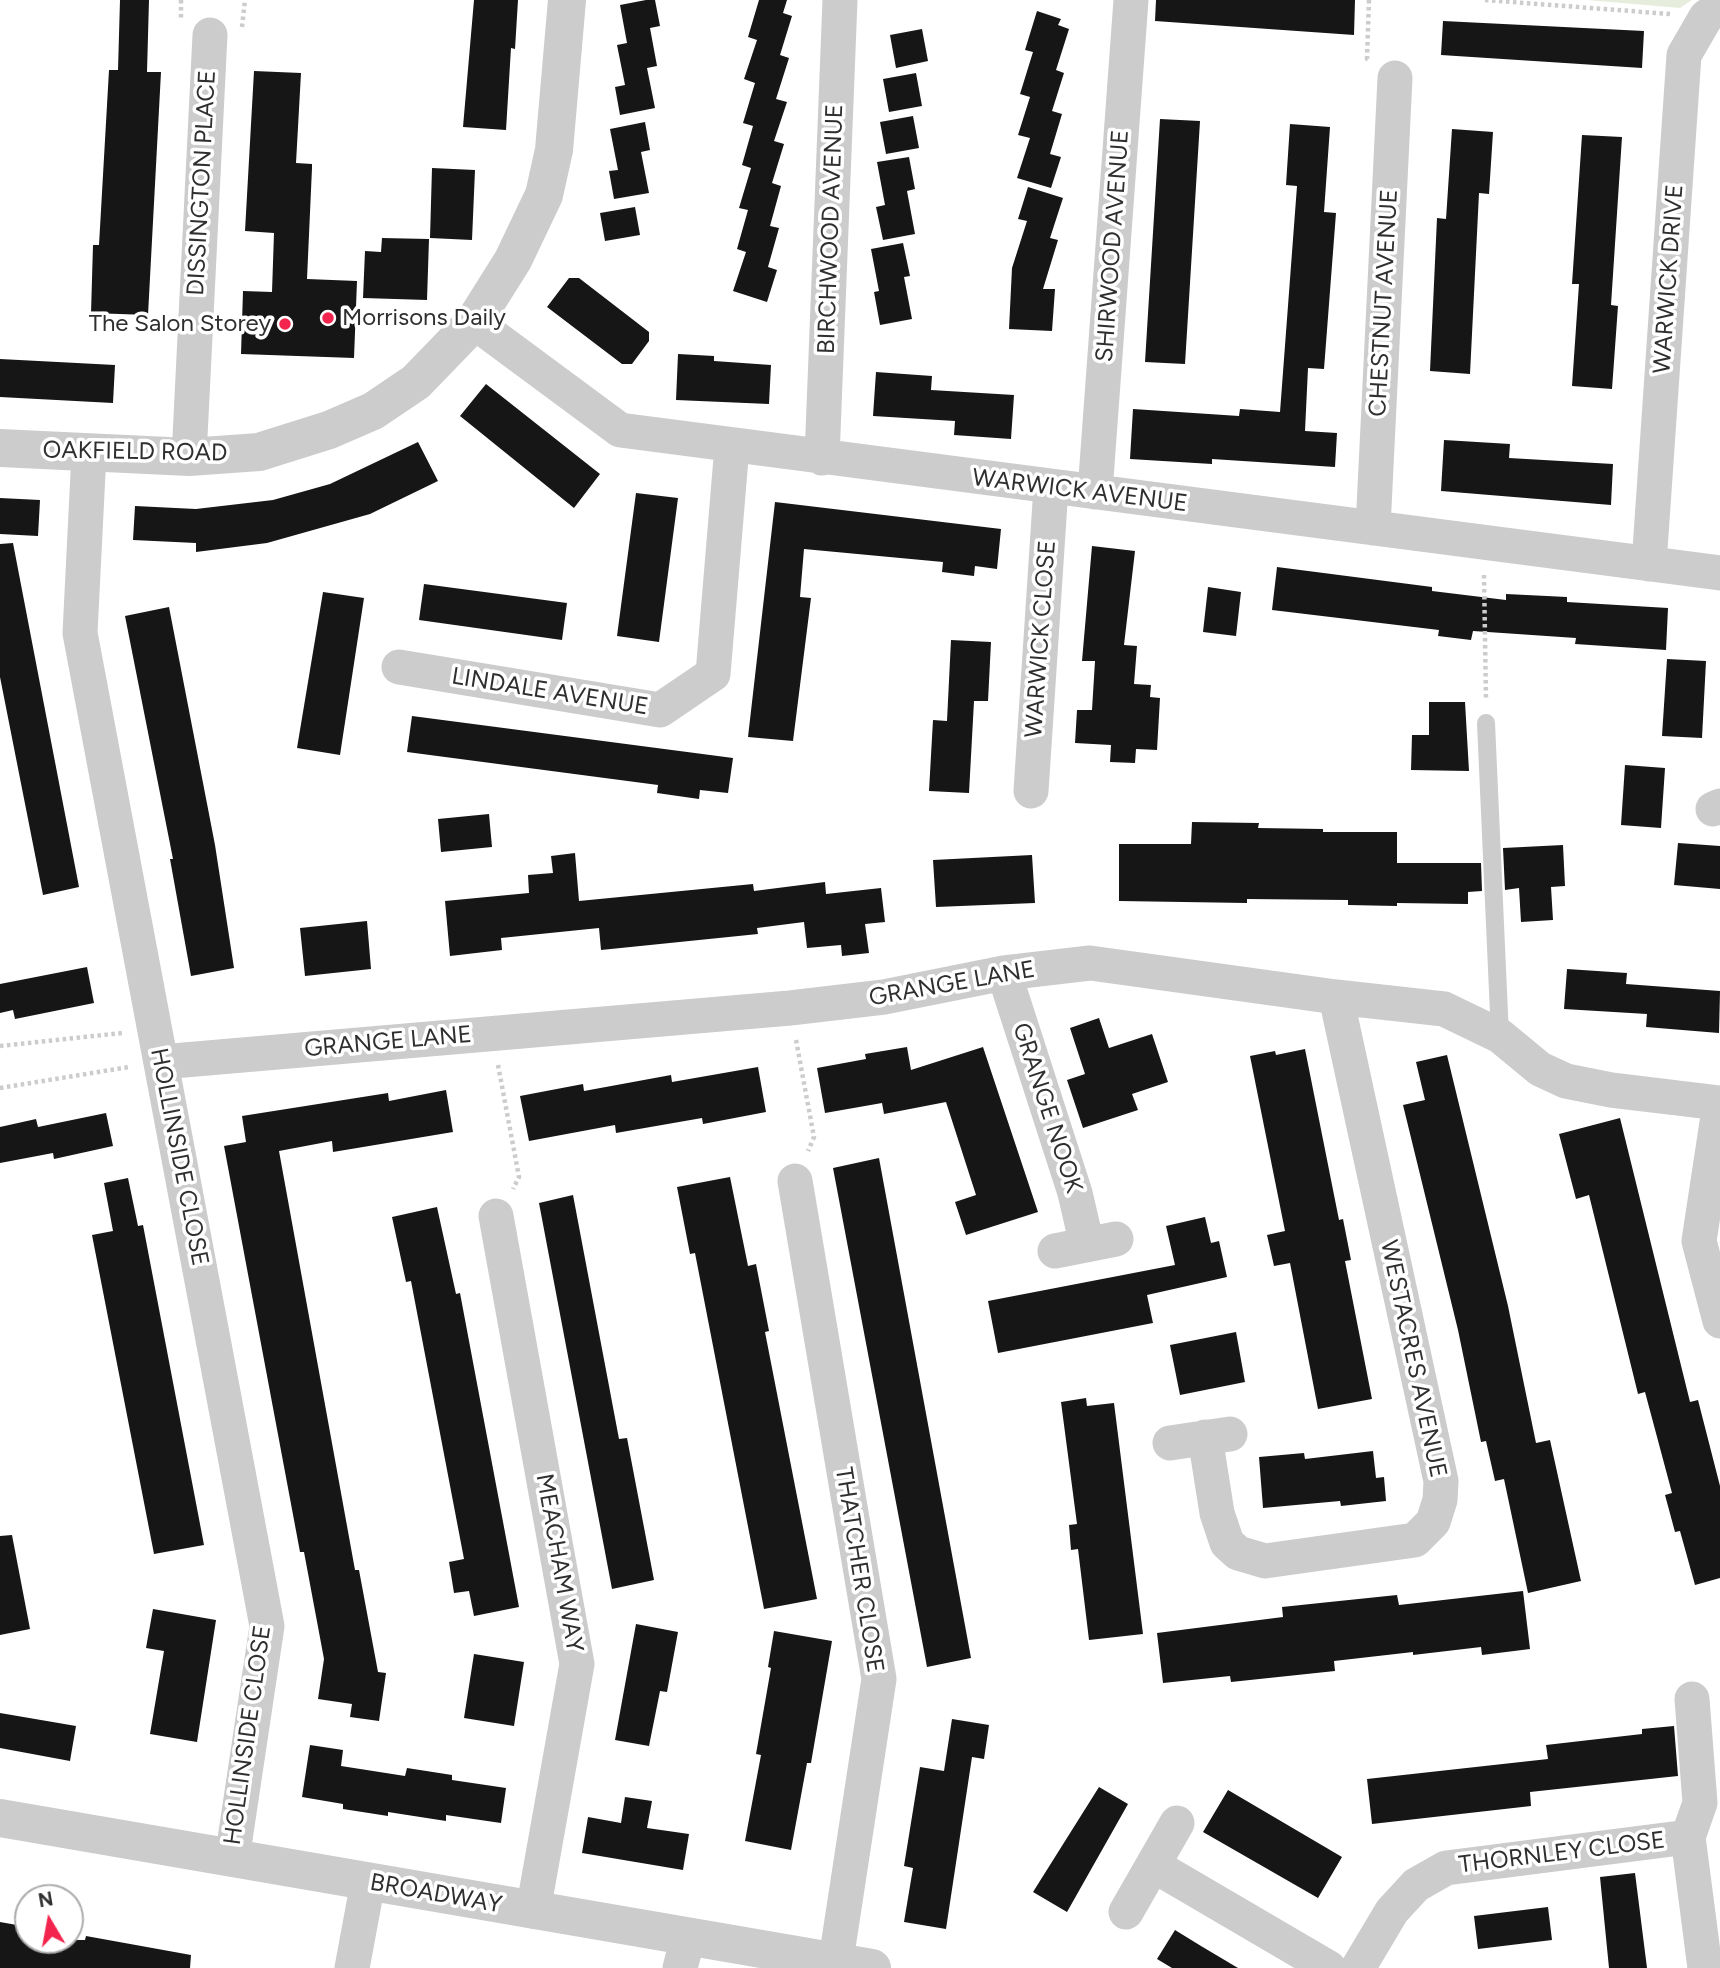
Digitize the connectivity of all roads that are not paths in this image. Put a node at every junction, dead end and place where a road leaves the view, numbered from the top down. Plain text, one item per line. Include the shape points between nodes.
1 (567, 0) edge
2 (840, 0) edge
3 (1130, 0) edge
4 (1713, 12) edge
5 (210, 35) dead end
6 (1395, 78) road end
7 (474, 322) junction
8 (732, 446) junction
9 (0, 449) edge
10 (89, 453) junction
11 (189, 457) junction
12 (822, 458) junction
13 (1051, 487) junction
14 (1095, 492) junction
15 (1373, 528) junction
16 (1649, 564) junction
17 (1720, 573) edge
18 (399, 667) dead end
19 (1486, 723) road end
20 (1031, 791) dead end
21 (1004, 972) junction
22 (1336, 997) junction
23 (1500, 1036) junction
24 (158, 1046) junction
25 (1720, 1104) edge
26 (795, 1181) road end
27 (496, 1216) road end
28 (1086, 1245) dead end
29 (1720, 1321) edge
30 (1170, 1443) dead end
31 (1692, 1699) dead end
32 (0, 1818) edge
33 (1177, 1824) dead end
34 (1688, 1837) junction
35 (232, 1859) junction
36 (1153, 1866) junction
37 (368, 1882) junction
38 (533, 1911) junction
39 (1126, 1912) dead end
40 (684, 1952) edge
41 (836, 1960) junction
42 (352, 1968) edge
43 (872, 1968) edge
44 (1329, 1968) edge
45 (1358, 1968) edge
46 (1705, 1968) edge

1 - 7 street, OAKFIELD ROAD via 554,150 544,195 513,260
2 - 12 street, BIRCHWOOD AVENUE
3 - 14 street, SHIRWOOD AVENUE
4 - 16 street, WARWICK DRIVE via 1684,55
5 - 11 street, DISSINGTON PLACE
6 - 15 street, CHESTNUT AVENUE
7 - 8 street, WARWICK AVENUE via 620,430
7 - 11 street, OAKFIELD ROAD via 416,382 373,411 259,453
8 - 12 street, WARWICK AVENUE
8 - 18 street, LINDALE AVENUE via 713,674 660,710
9 - 10 street, OAKFIELD ROAD
10 - 11 street, OAKFIELD ROAD
10 - 24 street, HOLLINSIDE CLOSE via 80,633
12 - 13 street, WARWICK AVENUE
13 - 14 street, WARWICK AVENUE
13 - 20 street, WARWICK CLOSE
14 - 15 street, WARWICK AVENUE
15 - 16 street, WARWICK AVENUE
16 - 17 street, WARWICK AVENUE
19 - 23 lane
21 - 22 street, GRANGE LANE via 1090,962
21 - 24 street, GRANGE LANE via 884,997 790,1008 491,1034
21 - 28 street, GRANGE NOOK via 1075,1193
22 - 23 street, GRANGE LANE via 1444,1009
22 - 30 street, WESTACRES AVENUE via 1441,1481 1433,1522 1415,1540 1265,1561 1238,1553 1227,1543 1217,1513 1217,1435
23 - 25 street, GRANGE LANE via 1540,1069 1566,1081
24 - 35 street, HOLLINSIDE CLOSE via 267,1626
25 - 29 street via 1699,1241
26 - 41 street, THATCHER CLOSE via 879,1679
27 - 38 street, MEACHAM WAY via 577,1664
31 - 34 street via 1700,1803
32 - 35 street, BROADWAY
33 - 36 street
34 - 45 street, THORNLEY CLOSE via 1446,1868 1416,1885 1392,1911
34 - 46 street
35 - 37 street, BROADWAY
36 - 39 street
36 - 44 street
37 - 38 street, BROADWAY
37 - 42 street
38 - 40 street, BROADWAY
40 - 41 street, BROADWAY
41 - 43 street, BROADWAY

